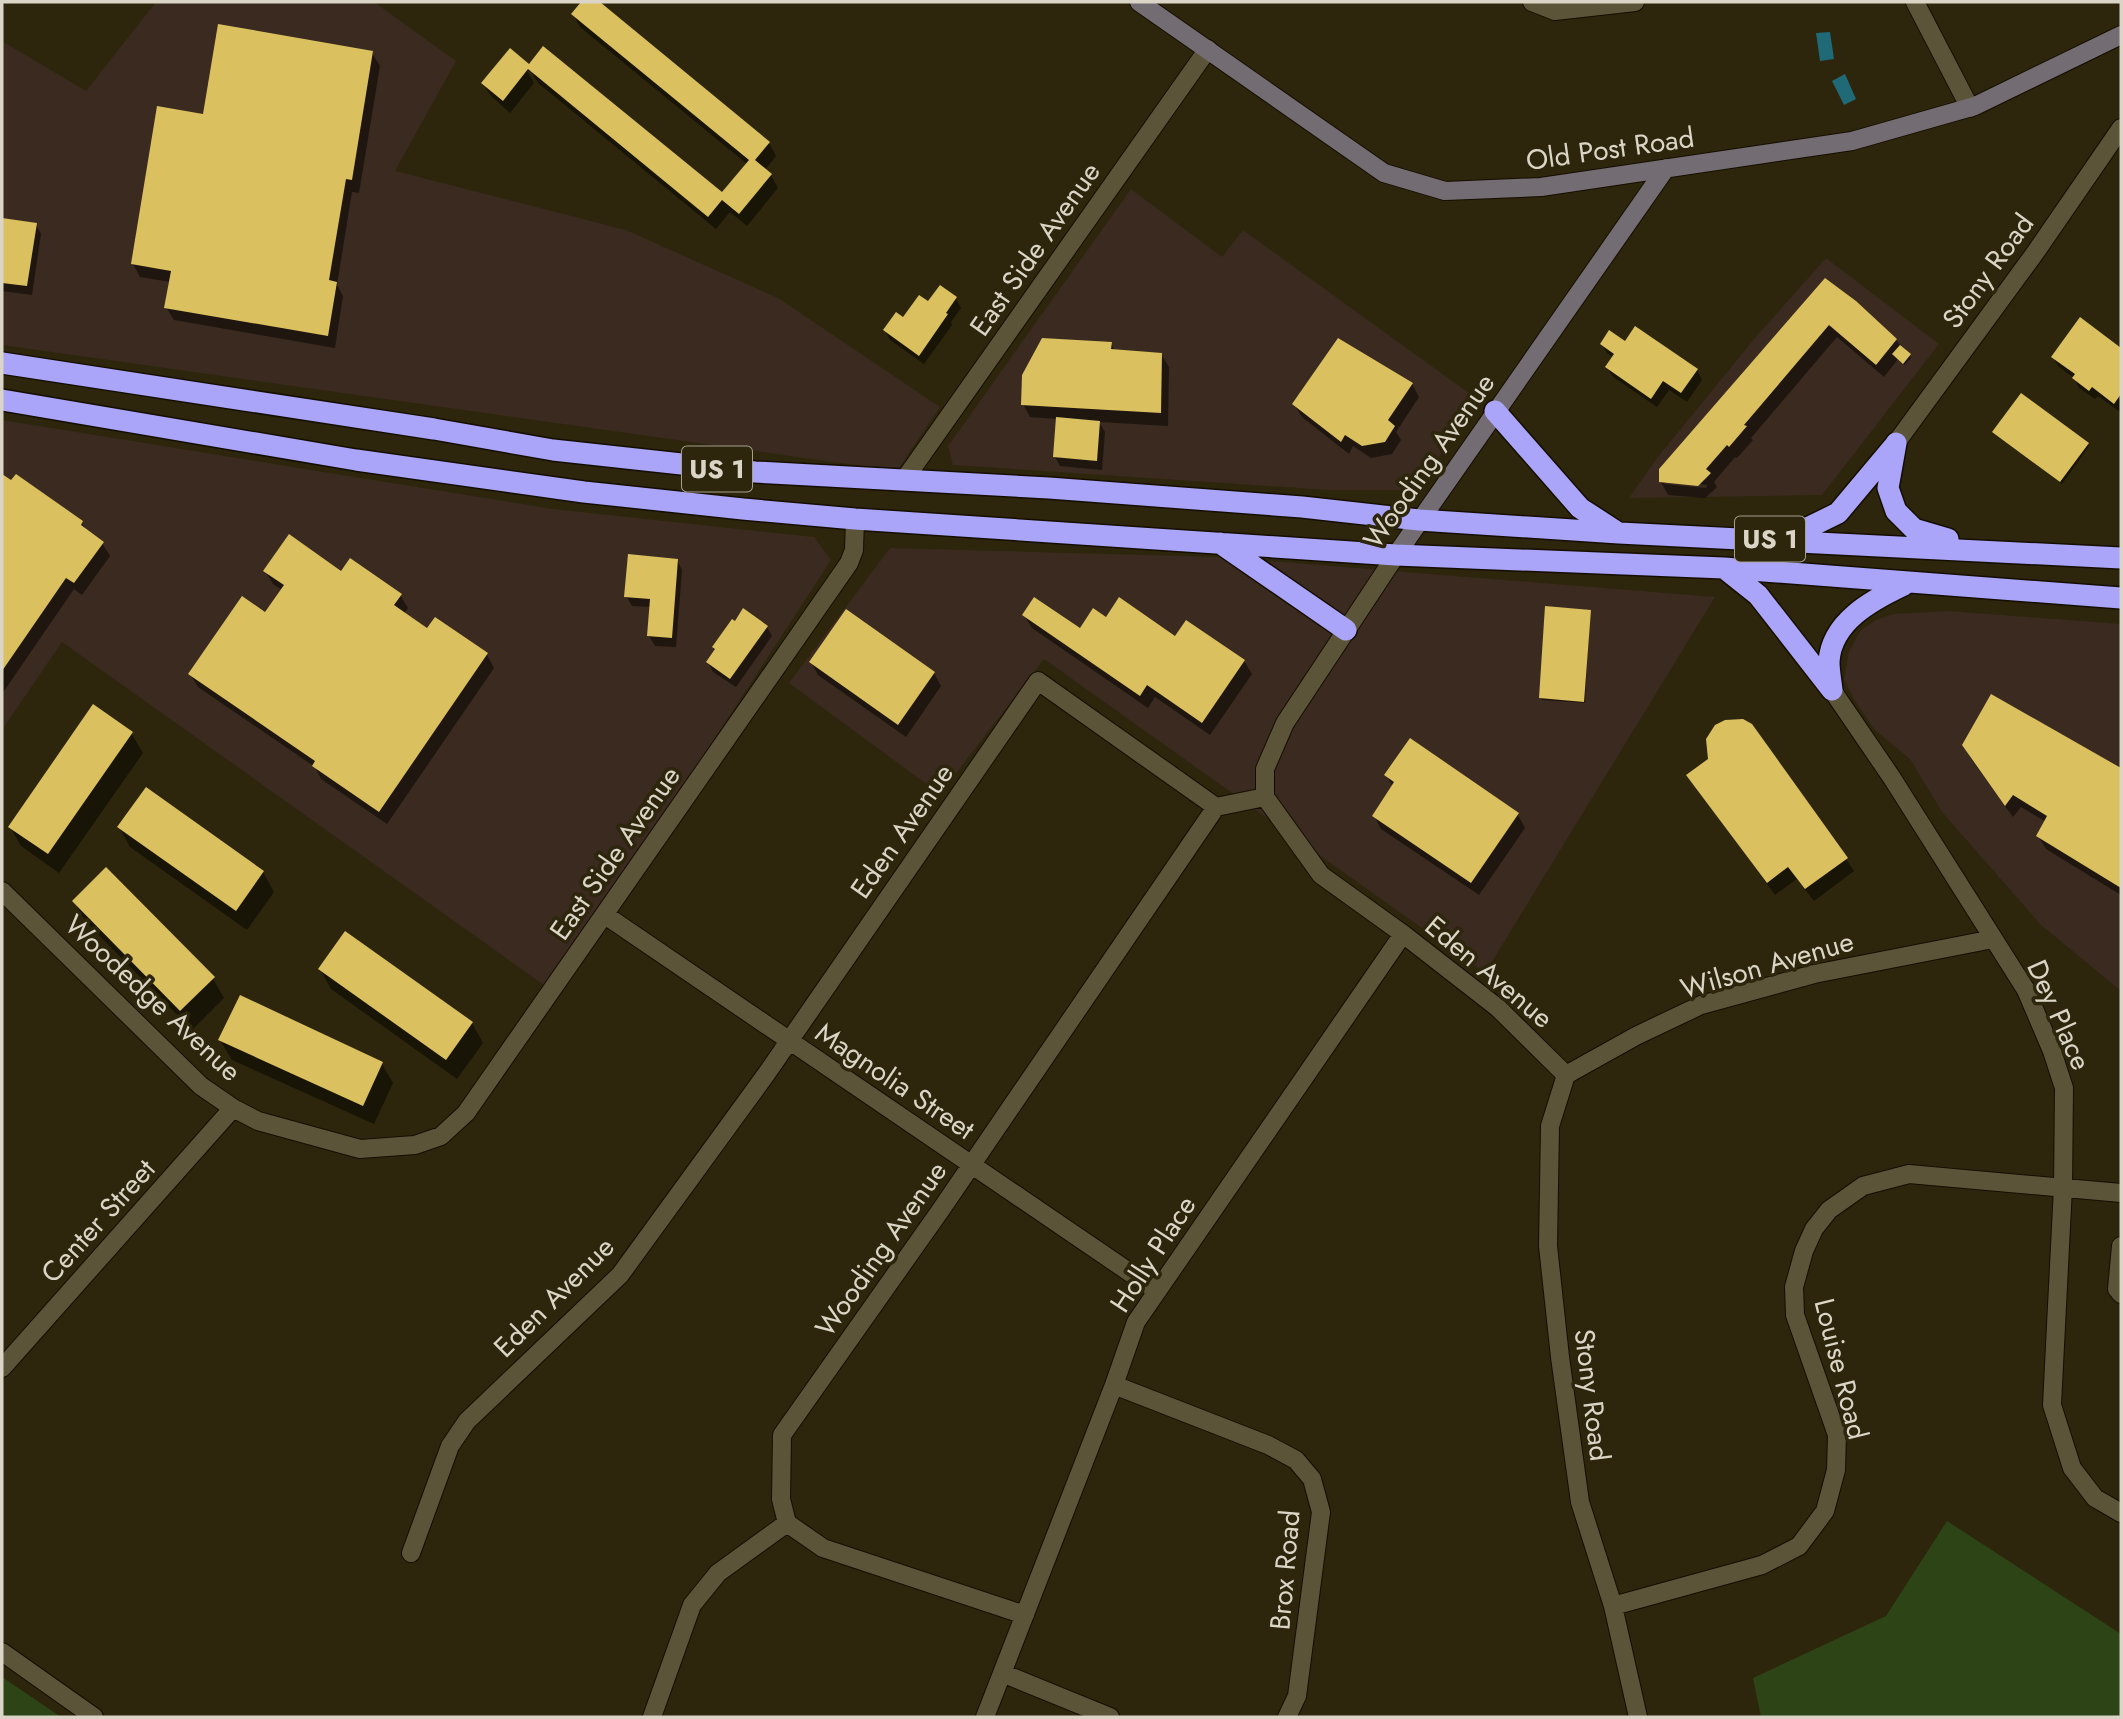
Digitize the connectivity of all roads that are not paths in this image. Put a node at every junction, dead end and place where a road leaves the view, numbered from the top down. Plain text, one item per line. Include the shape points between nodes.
1 (1139, 2) edge
2 (1532, 2) edge
3 (1635, 2) edge
4 (1915, 2) edge
5 (2121, 35) edge
6 (1208, 48) junction
7 (1970, 108) junction
8 (2121, 128) edge
9 (1666, 168) junction
10 (2, 363) edge
11 (2, 400) edge
12 (1495, 411) junction
13 (1896, 443) junction
14 (904, 480) junction
15 (855, 519) junction
16 (1419, 520) junction
17 (1619, 533) junction
18 (1782, 540) junction
19 (1218, 542) junction
20 (2026, 553) junction
21 (1396, 555) junction
22 (2121, 558) edge
23 (1724, 569) junction
24 (1907, 583) junction
25 (2121, 598) edge
26 (1346, 630) junction
27 (1832, 690) junction
28 (1265, 797) junction
29 (1216, 807) junction
30 (2, 891) edge
31 (605, 915) junction
32 (1404, 934) junction
33 (1993, 939) junction
34 (789, 1041) junction
35 (1566, 1075) junction
36 (233, 1108) junction
37 (360, 1149) joint
38 (972, 1165) junction
39 (2063, 1187) junction
40 (2121, 1193) edge
41 (2121, 1246) edge
42 (1157, 1291) junction
43 (2121, 1294) edge
44 (2, 1368) edge
45 (1114, 1385) junction
46 (2121, 1513) edge
47 (788, 1523) junction
48 (411, 1553) dead end
49 (1613, 1606) junction
50 (1025, 1615) junction
51 (2, 1652) edge
52 (1002, 1673) junction
53 (94, 1717) edge
54 (652, 1717) edge
55 (985, 1717) edge
56 (1110, 1717) edge
57 (1287, 1717) edge
58 (1638, 1717) edge

1 - 6 street, Old Post Road
2 - 3 street via 1555,11
4 - 7 street
5 - 7 street, Old Post Road
6 - 9 street, Old Post Road via 1384,173 1445,191 1541,187
6 - 14 street, East Side Avenue
7 - 9 street, Old Post Road via 1853,141
8 - 13 street, Stony Road
9 - 12 street, Wooding Avenue
10 - 14 highway, US 1 via 553,450 755,472
11 - 15 highway, US 1 via 437,472 636,499
12 - 16 street, Wooding Avenue
12 - 17 highway via 1580,508
13 - 18 highway via 1838,513
13 - 20 highway via 1888,488 1896,511 1914,530
14 - 16 highway, US 1 via 1302,507
15 - 19 highway, US 1
15 - 31 street, East Side Avenue via 849,563
16 - 17 highway, US 1
16 - 21 street, Wooding Avenue
17 - 18 highway, US 1
18 - 20 highway, US 1
19 - 21 highway, US 1
19 - 26 highway
20 - 22 highway, US 1
21 - 23 highway, US 1
21 - 26 street, Wooding Avenue
23 - 24 highway, US 1
23 - 27 highway via 1758,595
24 - 25 highway, US 1
24 - 27 highway via 1878,597 1843,626 1829,661
26 - 28 street, Wooding Avenue via 1285,723 1265,769
27 - 33 street, Dey Place
28 - 29 street
28 - 32 street, Eden Avenue via 1321,875
29 - 34 street, Eden Avenue via 1038,681
29 - 38 street, Wooding Avenue
30 - 36 street, Woodedge Avenue via 201,1086
31 - 34 street, Magnolia Street
31 - 37 street, East Side Avenue via 466,1113 441,1136 415,1146
32 - 35 street, Eden Avenue via 1498,1008
32 - 42 street, Holly Place
33 - 35 street, Wilson Avenue via 1814,974 1701,1005
33 - 39 street, Dey Place via 2026,990 2064,1088
34 - 38 street, Magnolia Street
34 - 48 street, Eden Avenue via 620,1275 467,1421 450,1446
35 - 49 street, Stony Road via 1550,1126 1548,1246 1580,1502
36 - 37 street, Woodedge Avenue via 258,1121
36 - 44 street, Center Street
38 - 42 street, Magnolia Street
38 - 47 street, Wooding Avenue via 782,1435 781,1499
39 - 40 street, Louise Road
39 - 46 street, Dey Place via 2052,1405 2072,1468 2095,1498
39 - 49 street, Louise Road via 1909,1174 1863,1186 1829,1210 1814,1229 1794,1287 1795,1315 1837,1435 1836,1470 1825,1511 1799,1546 1762,1565
41 - 43 street via 2117,1289
42 - 45 street, Holly Place via 1136,1322
45 - 50 street, Holly Place
45 - 57 street, Brox Road via 1268,1445 1296,1460 1312,1479 1321,1511 1297,1696
47 - 50 street via 823,1548
47 - 54 street via 718,1573 692,1605
49 - 58 street, Stony Road
50 - 52 street, Holly Place
51 - 53 street
52 - 55 street, Holly Place
52 - 56 street

